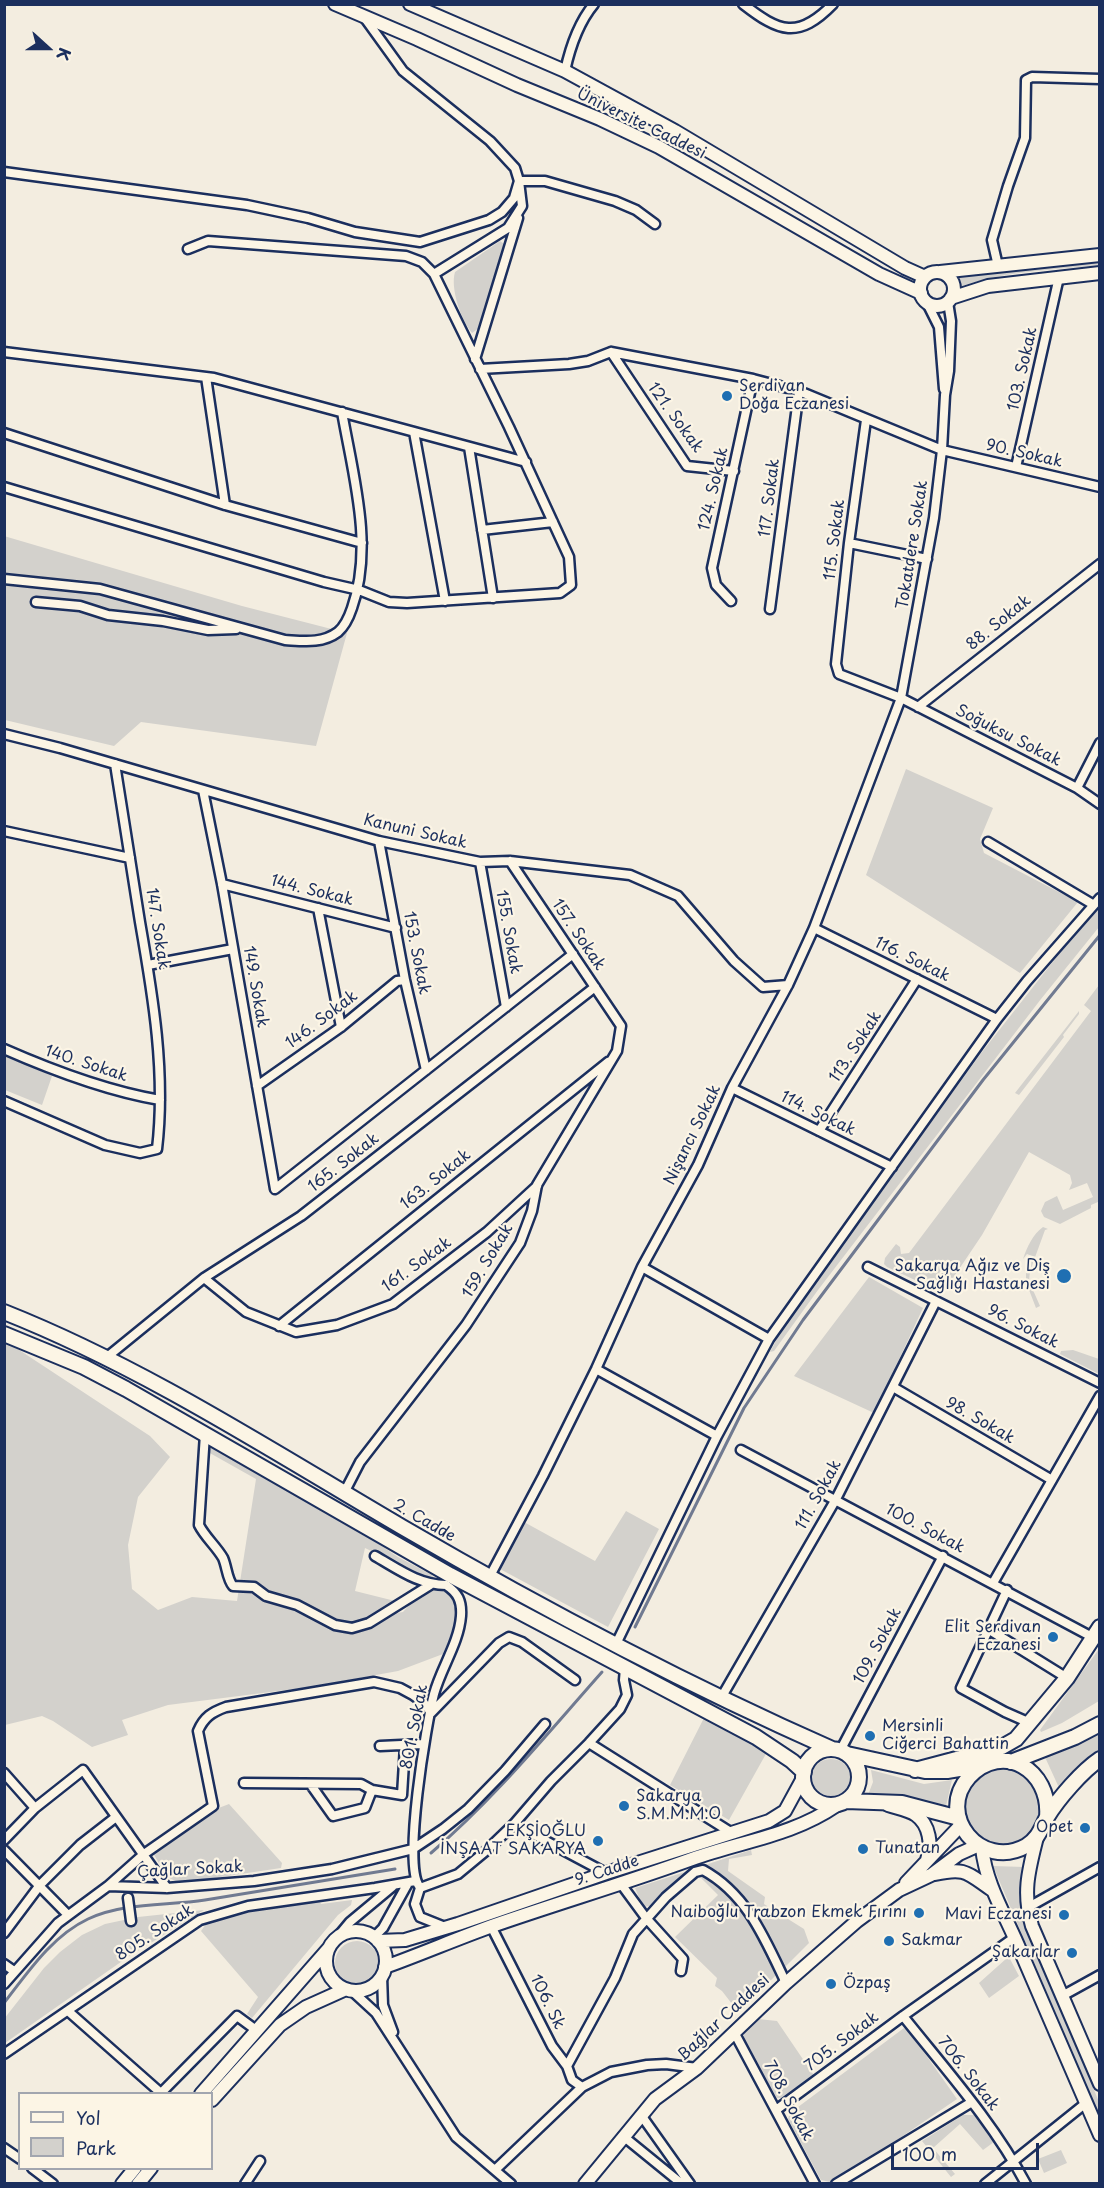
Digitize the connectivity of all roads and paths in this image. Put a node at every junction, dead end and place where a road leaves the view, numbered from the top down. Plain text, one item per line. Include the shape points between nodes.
1 (335, 4) edge
2 (410, 4) edge
3 (594, 4) edge
4 (743, 4) edge
5 (833, 4) edge
6 (364, 17) junction
7 (565, 72) junction
8 (1100, 79) edge
9 (4, 172) edge
10 (519, 182) junction
11 (522, 206) junction
12 (655, 224) dead end
13 (188, 249) dead end
14 (1100, 255) edge
15 (998, 266) junction
16 (940, 272) junction
17 (1100, 273) edge
18 (434, 274) junction
19 (925, 277) junction
20 (1059, 277) junction
21 (924, 297) junction
22 (950, 300) junction
23 (4, 352) edge
24 (611, 352) junction
25 (475, 359) junction
26 (480, 369) junction
27 (206, 377) junction
28 (753, 379) junction
29 (799, 391) junction
30 (945, 395) junction
31 (342, 412) junction
32 (866, 420) junction
33 (414, 432) junction
34 (4, 433) edge
35 (469, 447) junction
36 (942, 450) junction
37 (526, 462) junction
38 (1016, 467) junction
39 (734, 471) junction
40 (1099, 484) edge
41 (4, 487) edge
42 (225, 505) junction
43 (553, 522) junction
44 (482, 530) junction
45 (362, 543) junction
46 (849, 543) junction
47 (927, 558) junction
48 (1100, 564) edge
49 (4, 579) edge
50 (359, 590) junction
51 (493, 598) junction
52 (730, 601) dead end
53 (36, 602) dead end
54 (445, 602) junction
55 (770, 609) dead end
56 (243, 628) junction
57 (836, 663) joint
58 (901, 698) junction
59 (918, 707) junction
60 (4, 734) edge
61 (1100, 743) edge
62 (115, 764) junction
63 (1077, 788) junction
64 (203, 790) junction
65 (1100, 804) edge
66 (4, 831) edge
67 (379, 841) junction
68 (988, 842) dead end
69 (130, 858) junction
70 (510, 861) junction
71 (480, 862) junction
72 (222, 884) junction
73 (1096, 902) edge
74 (318, 908) junction
75 (396, 928) junction
76 (814, 928) junction
77 (233, 949) junction
78 (573, 954) junction
79 (148, 964) junction
80 (917, 979) junction
81 (405, 980) junction
82 (788, 985) junction
83 (596, 987) junction
84 (506, 1007) junction
85 (997, 1019) junction
86 (621, 1026) joint
87 (341, 1028) junction
88 (4, 1049) edge
89 (613, 1058) junction
90 (426, 1070) junction
91 (257, 1086) junction
92 (732, 1088) junction
93 (160, 1100) junction
94 (4, 1101) edge
95 (819, 1131) junction
96 (892, 1167) junction
97 (537, 1185) junction
98 (642, 1267) junction
99 (868, 1267) dead end
100 (204, 1278) junction
101 (936, 1301) junction
102 (4, 1312) edge
103 (279, 1326) junction
104 (4, 1334) edge
105 (770, 1340) junction
106 (107, 1357) junction
107 (596, 1369) junction
108 (1100, 1383) edge
109 (893, 1387) junction
110 (1100, 1396) edge
111 (205, 1434) junction
112 (717, 1436) junction
113 (741, 1450) dead end
114 (1052, 1480) junction
115 (344, 1493) junction
116 (836, 1499) junction
117 (375, 1556) dead end
118 (943, 1556) junction
119 (490, 1576) junction
120 (448, 1580) junction
121 (993, 1583) junction
122 (430, 1585) junction
123 (1007, 1590) junction
124 (988, 1629) junction
125 (1097, 1632) edge
126 (616, 1644) junction
127 (626, 1668) junction
128 (1067, 1678) junction
129 (574, 1680) dead end
130 (721, 1698) junction
131 (431, 1713) junction
132 (1030, 1723) junction
133 (545, 1724) dead end
134 (1100, 1724) edge
135 (589, 1743) junction
136 (423, 1744) junction
137 (380, 1746) dead end
138 (405, 1746) junction
139 (839, 1751) junction
140 (1100, 1759) edge
141 (1011, 1762) junction
142 (985, 1765) junction
143 (915, 1770) junction
144 (4, 1773) edge
145 (804, 1775) junction
146 (244, 1783) dead end
147 (311, 1785) junction
148 (372, 1790) junction
149 (841, 1803) junction
150 (882, 1803) junction
151 (35, 1808) junction
152 (116, 1817) junction
153 (1047, 1817) junction
154 (960, 1821) junction
155 (514, 1824) junction
156 (733, 1834) junction
157 (1038, 1837) junction
158 (4, 1840) edge
159 (980, 1846) junction
160 (413, 1849) junction
161 (4, 1850) edge
162 (144, 1854) junction
163 (1100, 1867) edge
164 (928, 1869) junction
165 (606, 1873) junction
166 (415, 1884) junction
167 (621, 1884) junction
168 (40, 1885) junction
169 (394, 1885) junction
170 (108, 1886) junction
171 (167, 1888) junction
172 (992, 1890) junction
173 (128, 1898) dead end
174 (1027, 1908) junction
175 (68, 1915) junction
176 (646, 1918) junction
177 (131, 1920) dead end
178 (491, 1926) junction
179 (445, 1927) junction
180 (4, 1933) edge
181 (1015, 1937) junction
182 (376, 1939) junction
183 (332, 1944) junction
184 (4, 1964) edge
185 (14, 1971) junction
186 (383, 1971) junction
187 (681, 1971) dead end
188 (1100, 1974) edge
189 (786, 1983) junction
190 (4, 1984) edge
191 (348, 1989) junction
192 (1062, 1996) junction
193 (68, 2011) junction
194 (903, 2016) junction
195 (256, 2030) junction
196 (734, 2032) junction
197 (397, 2043) junction
198 (4, 2054) edge
199 (567, 2066) junction
200 (697, 2068) junction
201 (1100, 2084) edge
202 (582, 2086) junction
203 (160, 2092) edge
204 (162, 2092) edge
205 (203, 2092) edge
206 (213, 2099) edge
207 (972, 2102) junction
208 (1086, 2103) junction
209 (776, 2110) junction
210 (641, 2115) junction
211 (1100, 2135) edge
212 (623, 2136) junction
213 (4, 2148) edge
214 (18, 2158) edge
215 (1013, 2160) junction
216 (260, 2161) dead end
217 (33, 2170) edge
218 (134, 2170) edge
219 (150, 2170) edge
220 (495, 2170) junction
221 (53, 2184) edge
222 (122, 2184) edge
223 (138, 2184) edge
224 (245, 2184) edge
225 (511, 2184) edge
226 (585, 2184) edge
227 (682, 2184) edge
228 (690, 2184) edge
229 (815, 2184) edge
230 (836, 2184) edge
231 (984, 2184) edge
232 (1026, 2184) edge

1 - 6 main road, Üniversite Caddesi
2 - 7 main road, Üniversite Caddesi
3 - 7 street via 569,52
4 - 5 street via 764,20 785,29 819,19
6 - 10 street via 403,71 490,141 515,168
6 - 21 main road, Üniversite Caddesi via 659,147
7 - 19 main road, Üniversite Caddesi via 675,131
8 - 15 street via 1026,80 1025,138 992,240
9 - 10 street via 247,205 355,232 420,242 489,220 514,198
10 - 11 street
10 - 12 street via 545,181 615,201
11 - 18 street via 508,228
11 - 25 street
13 - 18 street via 208,241 406,256 422,262
14 - 15 main road
15 - 16 main road
16 - 19 main road
16 - 22 main road via 953,282
17 - 20 main road
18 - 25 street
19 - 21 main road via 921,285
20 - 22 main road via 988,286
20 - 38 street, 103. Sokak
21 - 22 main road via 939,306
21 - 30 street, Tokatdere Sokak via 939,327
22 - 30 street, Tokatdere Sokak
23 - 27 street
24 - 26 street via 569,364
24 - 28 street, 90. Sokak
24 - 39 street, 121. Sokak via 687,466
25 - 26 street
26 - 37 street
27 - 31 street
27 - 42 street
28 - 29 street, 90. Sokak
28 - 39 street, 124. Sokak
29 - 32 street, 90. Sokak
29 - 55 street, 117. Sokak
30 - 36 street, Tokatdere Sokak
31 - 33 street
31 - 45 street
32 - 36 street, 90. Sokak
32 - 46 street, 115. Sokak
33 - 35 street
33 - 54 street
34 - 42 street
35 - 37 street
35 - 44 street
36 - 38 street, 90. Sokak
36 - 47 street, Tokatdere Sokak
37 - 43 street
38 - 40 street, 90. Sokak
39 - 52 street, 124. Sokak via 712,568 716,585
41 - 50 street
42 - 45 street
43 - 44 street
43 - 51 street via 569,557 571,585 560,593
44 - 51 street
45 - 50 street
46 - 47 street
46 - 57 street, 115. Sokak
47 - 58 street, Tokatdere Sokak
48 - 59 street, 88. Sokak
49 - 56 street via 100,589
50 - 54 street via 389,602
50 - 56 street via 348,618 340,630 327,638 285,640
51 - 54 street
53 - 56 street via 80,606 108,615 208,630
57 - 58 street, Soğuksu Sokak via 839,674
58 - 59 street, Soğuksu Sokak
58 - 76 street, Nişancı Sokak
59 - 63 street, Soğuksu Sokak
60 - 62 street, Kanuni Sokak
61 - 63 street
62 - 64 street, Kanuni Sokak
62 - 69 street, 147. Sokak
63 - 65 street, Soğuksu Sokak
64 - 67 street, Kanuni Sokak
64 - 72 street, 149. Sokak
66 - 69 street
67 - 71 street, Kanuni Sokak
67 - 75 street, 153. Sokak
68 - 73 street
69 - 79 street, 147. Sokak
70 - 71 street, Kanuni Sokak
70 - 78 street, 157. Sokak
70 - 82 street, Kanuni Sokak via 630,875 678,896 734,961 763,987
71 - 84 street, 155. Sokak
72 - 74 street, 144. Sokak
72 - 77 street, 149. Sokak
73 - 85 street
74 - 75 street, 144. Sokak
74 - 87 street
75 - 81 street, 153. Sokak
76 - 80 street, 116. Sokak
76 - 82 street, Nişancı Sokak
77 - 79 street
77 - 91 street, 149. Sokak
78 - 83 street, 157. Sokak
78 - 84 street
79 - 93 street, 147. Sokak
80 - 85 street, 116. Sokak
80 - 95 street, 113. Sokak
81 - 87 street, 146. Sokak via 397,981
81 - 90 street, 153. Sokak
82 - 92 street, Nişancı Sokak
83 - 86 street, 157. Sokak
83 - 100 street, 165. Sokak via 301,1215
84 - 90 street
85 - 96 street
86 - 89 street, 159. Sokak
87 - 91 street, 146. Sokak
88 - 93 street, 140. Sokak via 97,1084
89 - 97 street, 159. Sokak
89 - 103 street, 163. Sokak
90 - 91 street, 149. Sokak via 275,1189
92 - 95 street, 114. Sokak
92 - 98 street, Nişancı Sokak via 698,1165
93 - 94 street, 147. Sokak via 157,1149 140,1153 105,1145
95 - 96 street, 114. Sokak
96 - 105 street
97 - 103 street, 161. Sokak via 487,1232 393,1304 337,1325 296,1332
97 - 115 street, 159. Sokak via 520,1243 466,1325 360,1462
98 - 105 street
98 - 107 street, Nişancı Sokak
99 - 101 street, 96. Sokak
100 - 103 street, 161. Sokak via 246,1312
100 - 106 street, 165. Sokak
101 - 108 street, 96. Sokak
101 - 109 street, 111. Sokak
102 - 106 main road, 2. Cadde
104 - 111 main road, 2. Cadde via 84,1368
105 - 112 street
106 - 115 main road, 2. Cadde
107 - 112 street
107 - 119 street, Nişancı Sokak
109 - 114 street, 98. Sokak
109 - 116 street, 111. Sokak
110 - 114 street
111 - 120 main road, 2. Cadde
111 - 122 street via 199,1525 221,1555 233,1586 254,1587 334,1625 352,1628 369,1623
112 - 126 street
113 - 116 street, 100. Sokak
114 - 121 street
115 - 119 main road, 2. Cadde
116 - 118 street, 100. Sokak
116 - 130 street, 111. Sokak
117 - 122 street
118 - 121 street, 100. Sokak
118 - 139 street, 109. Sokak
119 - 126 main road, 2. Cadde
120 - 122 street
120 - 127 main road, 2. Cadde
120 - 131 street, 801. Sokak via 460,1599 461,1614
121 - 123 street, 100. Sokak
123 - 124 street
123 - 125 street, 100. Sokak
124 - 128 street
124 - 132 street via 961,1688
125 - 128 main road
126 - 130 main road, 2. Cadde
127 - 135 street, 805. Sokak via 627,1695 620,1709
127 - 145 main road, 2. Cadde via 756,1737 792,1761
128 - 132 main road
129 - 131 street via 522,1642 509,1637
130 - 139 main road, 2. Cadde
131 - 136 street, 801. Sokak
131 - 162 street via 413,1695 374,1682 214,1712 205,1718 198,1731 213,1806
132 - 143 main road via 1016,1739 1002,1747
133 - 160 street, Çağlar Sokak via 468,1809
134 - 141 main road
135 - 155 street, 805. Sokak
135 - 156 street
136 - 138 street
136 - 160 street, 801. Sokak
137 - 138 street
138 - 148 street via 402,1795
139 - 143 main road, 2. Cadde
139 - 145 main road via 824,1750 811,1758
139 - 149 main road via 858,1768 859,1778 857,1787
140 - 153 main road via 1075,1780
141 - 142 main road
141 - 153 main road via 1033,1772 1041,1782 1046,1793
142 - 143 main road, 2. Cadde via 947,1771
142 - 154 main road via 966,1781 959,1799
144 - 151 street
145 - 149 main road via 810,1796 827,1805
145 - 156 main road, 9. Cadde via 786,1811
146 - 147 street
147 - 148 street via 361,1784
147 - 148 street via 333,1816 365,1808
149 - 150 main road
149 - 167 main road, 9. Cadde via 799,1827
150 - 154 main road via 902,1803
150 - 164 main road via 916,1815 926,1827
151 - 152 street via 83,1770
151 - 158 street
152 - 162 street
152 - 168 street via 80,1845
153 - 157 main road
154 - 159 main road via 966,1834
154 - 164 main road
155 - 165 street
155 - 166 street, 805. Sokak via 458,1874
156 - 165 main road, 9. Cadde
157 - 159 main road via 1012,1851 994,1852
157 - 174 main road via 1027,1877
159 - 164 main road
159 - 172 main road
160 - 166 street, 801. Sokak
160 - 171 street, Çağlar Sokak via 332,1869
161 - 168 street
162 - 170 street
162 - 171 street
163 - 174 street
164 - 172 main road via 965,1872
164 - 189 main road, Bağlar Caddesi via 857,1922
165 - 179 main road, 9. Cadde
166 - 169 street, 805. Sokak
166 - 179 street, 801. Sokak via 420,1917
166 - 182 street
167 - 176 street
167 - 178 main road, 9. Cadde
168 - 175 street
168 - 180 street
169 - 183 street via 360,1912
169 - 193 street, 805. Sokak via 248,1906 200,1920
170 - 171 street, Çağlar Sokak
170 - 175 street
172 - 181 main road
173 - 177 street
174 - 192 main road
175 - 185 street
176 - 187 street via 683,1959
176 - 189 street via 695,1872 703,1870 744,1904
176 - 199 street via 633,1934 615,1978
178 - 186 main road, 9. Cadde via 413,1954
178 - 199 street, 106. Sk via 546,2034
179 - 182 main road, 9. Cadde via 405,1940
181 - 194 street, 705. Sokak
181 - 208 main road
182 - 183 main road via 358,1931
182 - 186 main road via 383,1948
183 - 191 main road via 329,1972 339,1985
183 - 195 main road
184 - 185 street
185 - 190 street
186 - 191 main road via 368,1988
186 - 197 street via 383,2005
188 - 192 street
189 - 196 main road, Bağlar Caddesi
191 - 197 street via 376,2013
191 - 206 main road via 306,2007 280,2025
192 - 201 main road
193 - 198 street, 805. Sokak
193 - 203 street
194 - 207 street, 706. Sokak
194 - 209 street, 705. Sokak
195 - 204 street via 237,2016
195 - 205 main road
196 - 200 main road, Bağlar Caddesi
196 - 209 street, 708. Sokak
197 - 220 street via 456,2137
199 - 202 street, 106. Sk via 572,2080
200 - 202 street via 647,2065 611,2072
200 - 210 main road, Bağlar Caddesi via 655,2099
202 - 220 street
207 - 215 street, 706. Sokak
207 - 230 street
208 - 211 main road
208 - 215 street
209 - 229 street, 708. Sokak
210 - 212 main road, Bağlar Caddesi
210 - 228 street
212 - 226 main road, Bağlar Caddesi
212 - 227 street
213 - 214 street
215 - 231 street
215 - 232 street, 706. Sokak
216 - 224 street
217 - 221 street
218 - 222 main road
219 - 223 main road
220 - 225 street

